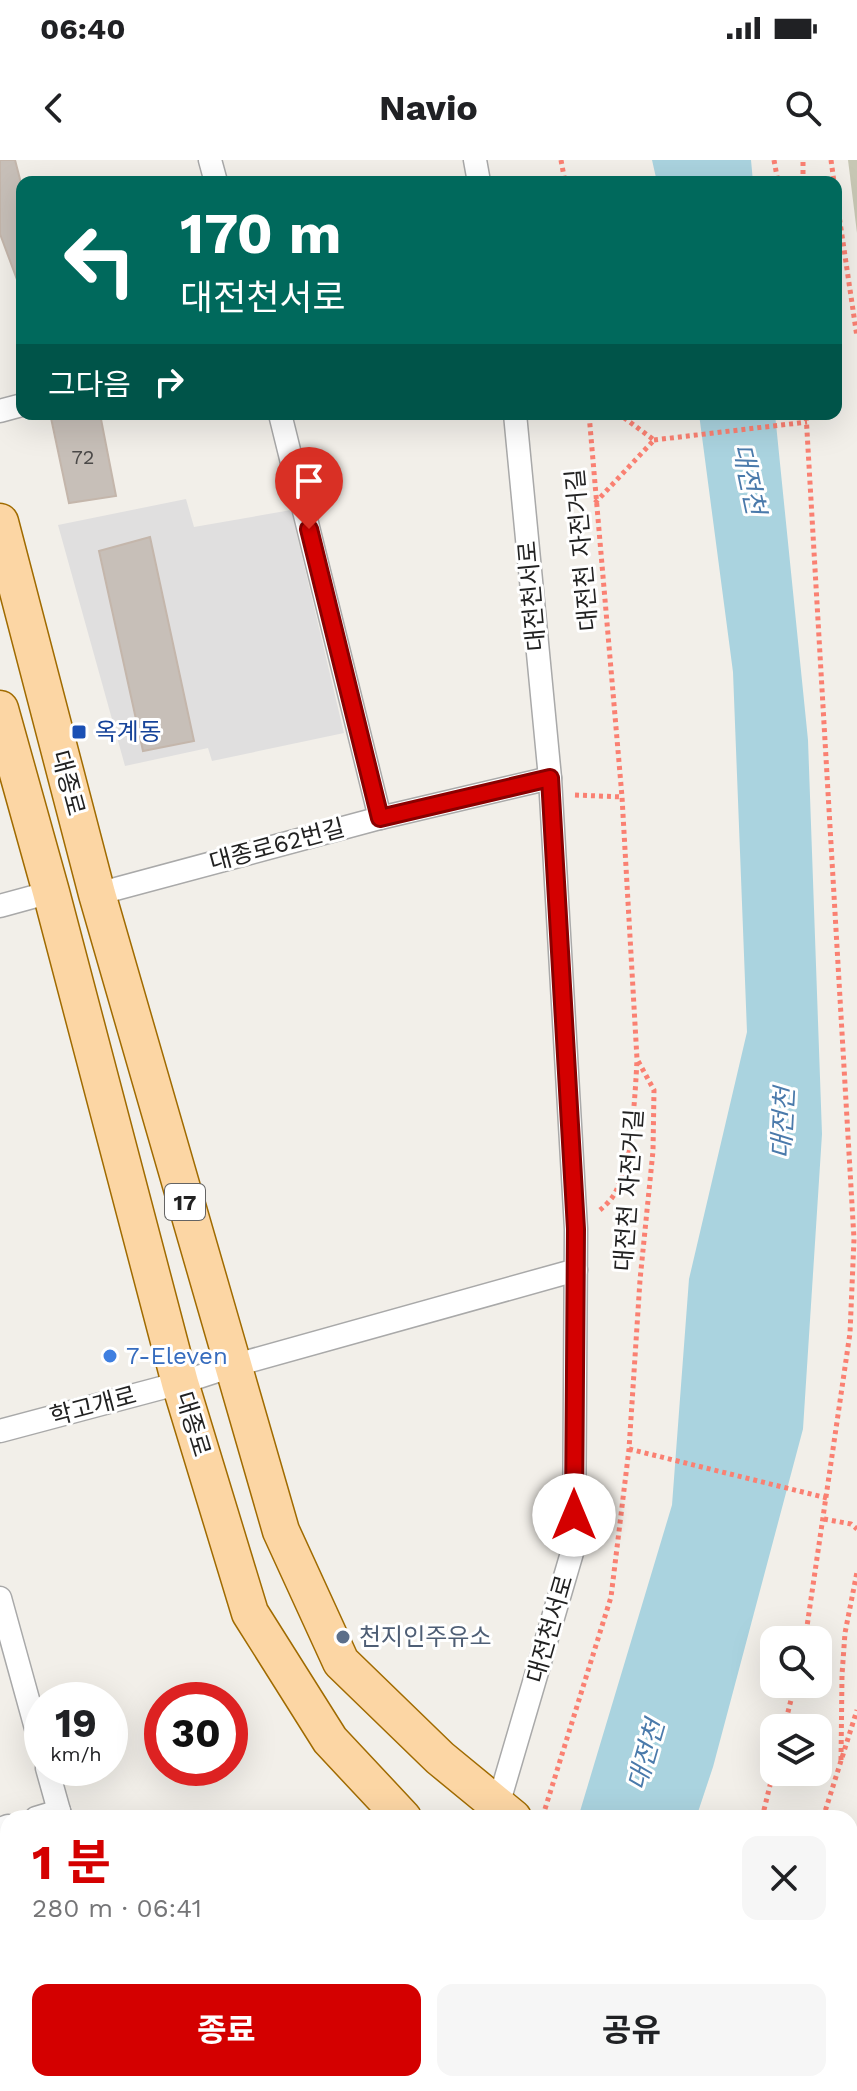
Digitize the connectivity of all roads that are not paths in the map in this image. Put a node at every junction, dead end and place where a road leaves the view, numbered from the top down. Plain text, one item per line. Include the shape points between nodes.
1 (281, 420) edge
2 (516, 420) edge
3 (0, 522) edge
4 (0, 709) edge
5 (550, 778) junction
6 (380, 818) junction
7 (51, 892) junction
8 (97, 894) junction
9 (0, 906) edge
10 (576, 1270) junction
11 (232, 1366) junction
12 (180, 1383) junction
13 (0, 1431) edge
14 (0, 1598) edge
15 (24, 1685) edge
16 (52, 1786) edge
17 (59, 1810) edge
18 (396, 1810) edge
19 (504, 1810) edge
20 (505, 1810) edge

1 - 6 street
2 - 5 street, 대전천서로
3 - 8 main road, 대종로 / 17
4 - 7 main road, 대종로 / 17
5 - 6 street
5 - 10 street, 대전천서로
6 - 8 street, 대종로62번길
7 - 9 street
7 - 12 main road, 대종로 / 17
8 - 11 main road, 대종로 / 17
10 - 11 street
10 - 20 street, 대전천서로 via 574,1546
11 - 12 street, 학고개로
11 - 19 main road, 대종로 / 17 via 281,1531 341,1662 440,1758
12 - 13 street, 학고개로
12 - 18 main road, 대종로 / 17 via 250,1613 330,1740
14 - 15 street
16 - 17 street

